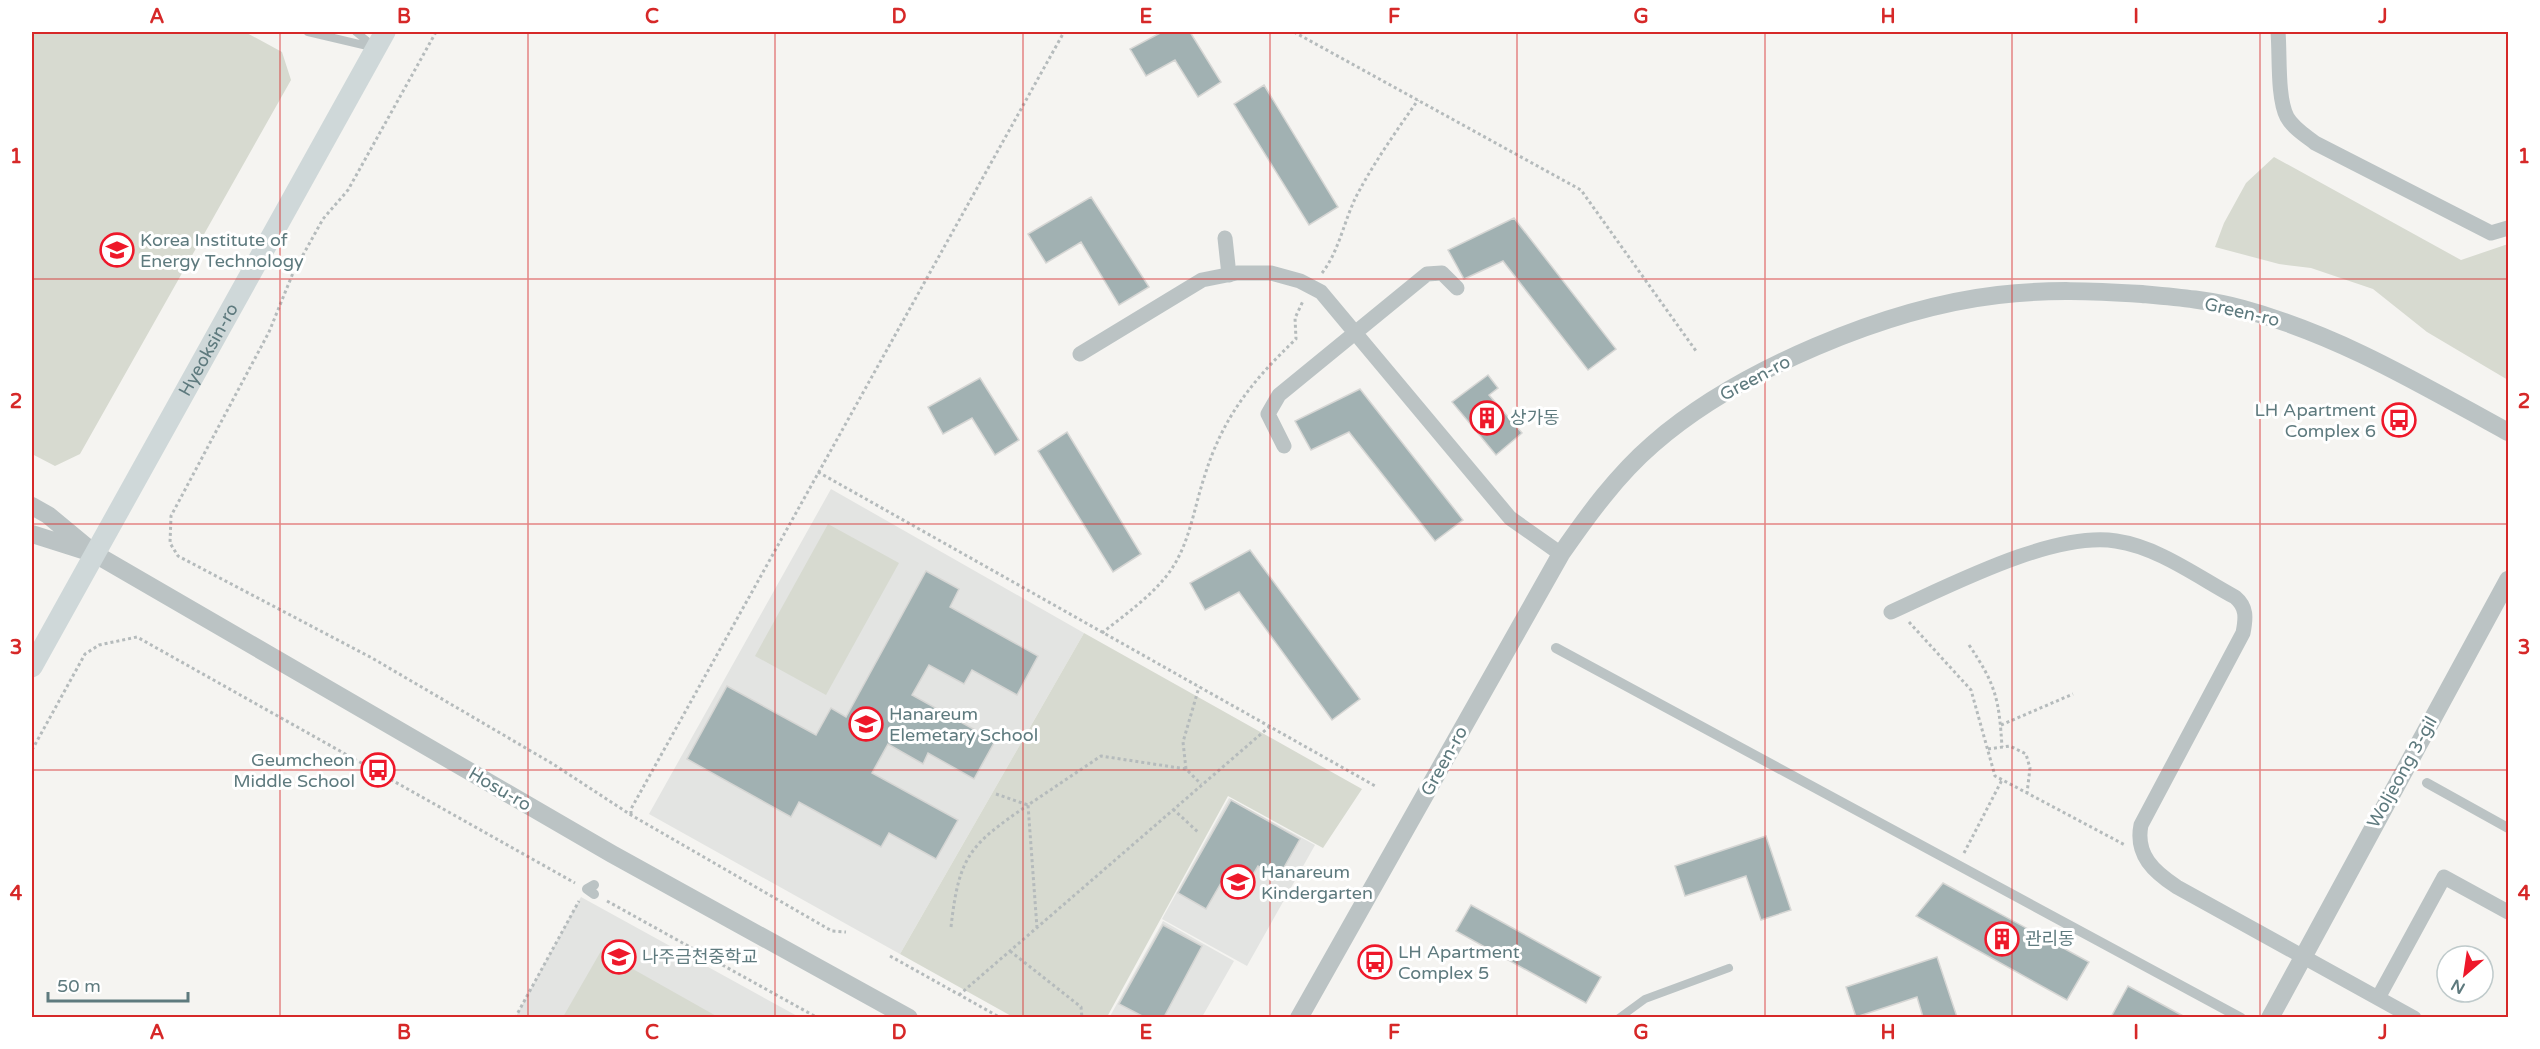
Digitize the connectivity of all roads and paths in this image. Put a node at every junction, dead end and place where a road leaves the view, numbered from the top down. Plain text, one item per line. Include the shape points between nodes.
1 (308, 32) edge
2 (356, 32) edge
3 (436, 32) edge
4 (1064, 32) edge
5 (1294, 32) edge
6 (2278, 32) edge
7 (380, 40) edge
8 (1418, 100) junction
9 (2508, 228) edge
10 (1225, 238) dead end
11 (1229, 275) junction
12 (1310, 286) junction
13 (1457, 288) dead end
14 (1356, 332) junction
15 (1696, 351) dead end
16 (1080, 354) dead end
17 (2508, 432) edge
18 (1284, 446) dead end
19 (818, 472) junction
20 (32, 506) edge
21 (32, 534) edge
22 (95, 554) junction
23 (1561, 554) junction
24 (2507, 586) edge
25 (1895, 610) joint
26 (1102, 633) junction
27 (1969, 645) dead end
28 (1556, 648) dead end
29 (32, 668) edge
30 (1199, 687) junction
31 (2073, 694) dead end
32 (2001, 725) junction
33 (1269, 727) junction
34 (2002, 747) junction
35 (1988, 749) junction
36 (32, 750) edge
37 (1186, 769) junction
38 (2002, 780) junction
39 (2427, 783) dead end
40 (1201, 784) junction
41 (1377, 787) dead end
42 (2027, 793) junction
43 (996, 794) dead end
44 (1028, 805) junction
45 (1173, 809) junction
46 (631, 816) junction
47 (2508, 828) edge
48 (1199, 833) dead end
49 (2142, 851) junction
50 (1957, 865) junction
51 (592, 889) junction
52 (2508, 912) edge
53 (951, 927) dead end
54 (1037, 928) junction
55 (846, 932) dead end
56 (1010, 951) junction
57 (890, 956) dead end
58 (2302, 956) junction
59 (1729, 968) dead end
60 (959, 995) junction
61 (2379, 998) junction
62 (515, 1017) edge
63 (818, 1017) edge
64 (909, 1017) edge
65 (1001, 1017) edge
66 (1082, 1017) edge
67 (1299, 1017) edge
68 (1619, 1017) edge
69 (2241, 1017) edge
70 (2270, 1017) edge
71 (2414, 1017) edge

1 - 7 lane
2 - 7 lane
3 - 46 path via 348,190 322,219 293,273 269,332 171,516 170,543 178,556 372,657 554,764
4 - 19 path
5 - 8 path
6 - 9 street via 2283,100 2287,117 2297,128 2315,143 2491,233
7 - 22 main road, Hyeoksin-ro
8 - 12 path via 1364,182 1330,263
8 - 15 path via 1581,190
10 - 11 street
11 - 12 street via 1270,273
11 - 16 street via 1202,280
12 - 14 street via 1321,292
12 - 26 path via 1295,318 1296,339 1250,385 1216,444 1176,561 1140,602
13 - 14 street via 1442,273 1427,274
14 - 18 street via 1279,395 1268,414
14 - 23 street via 1510,518
17 - 23 street, Green-ro via 2366,354 2309,329 2239,308 2167,296 2081,290 1996,295 1901,316 1829,340 1725,393 1653,444 1601,500
19 - 26 path
19 - 46 path via 631,809
20 - 22 street
21 - 22 street
22 - 29 main road, Hyeoksin-ro
22 - 64 street, Hosu-ro via 612,854
23 - 67 street, Green-ro
24 - 58 street, Woljeong 3-gil
25 - 35 path via 1971,690
25 - 49 street via 2026,555 2093,539 2150,550 2242,603 2246,621 2243,633 2147,811 2139,835
26 - 30 path
27 - 32 path via 1993,682
28 - 50 street
30 - 33 path
30 - 37 path via 1183,742
31 - 32 path
32 - 34 path
33 - 40 path
33 - 41 path
34 - 35 path
34 - 42 path via 2026,754 2030,768
35 - 38 path via 1995,776
36 - 51 path via 85,654 99,645 137,637
37 - 40 path
37 - 44 path via 1101,756
38 - 42 path
38 - 50 path
39 - 47 street
40 - 45 path
42 - 49 path via 2119,843
43 - 44 path
44 - 53 path via 986,834 974,848 955,890
44 - 54 path
45 - 48 path
45 - 54 path
46 - 55 path via 832,931
49 - 58 street via 2165,880
50 - 69 street
51 - 62 path
51 - 63 path
52 - 61 street via 2444,877
54 - 56 path
56 - 60 path
56 - 66 path via 1081,1007
57 - 60 path
58 - 61 street
58 - 70 street, Woljeong 3-gil
59 - 68 lane via 1645,999
60 - 65 path
61 - 71 street

